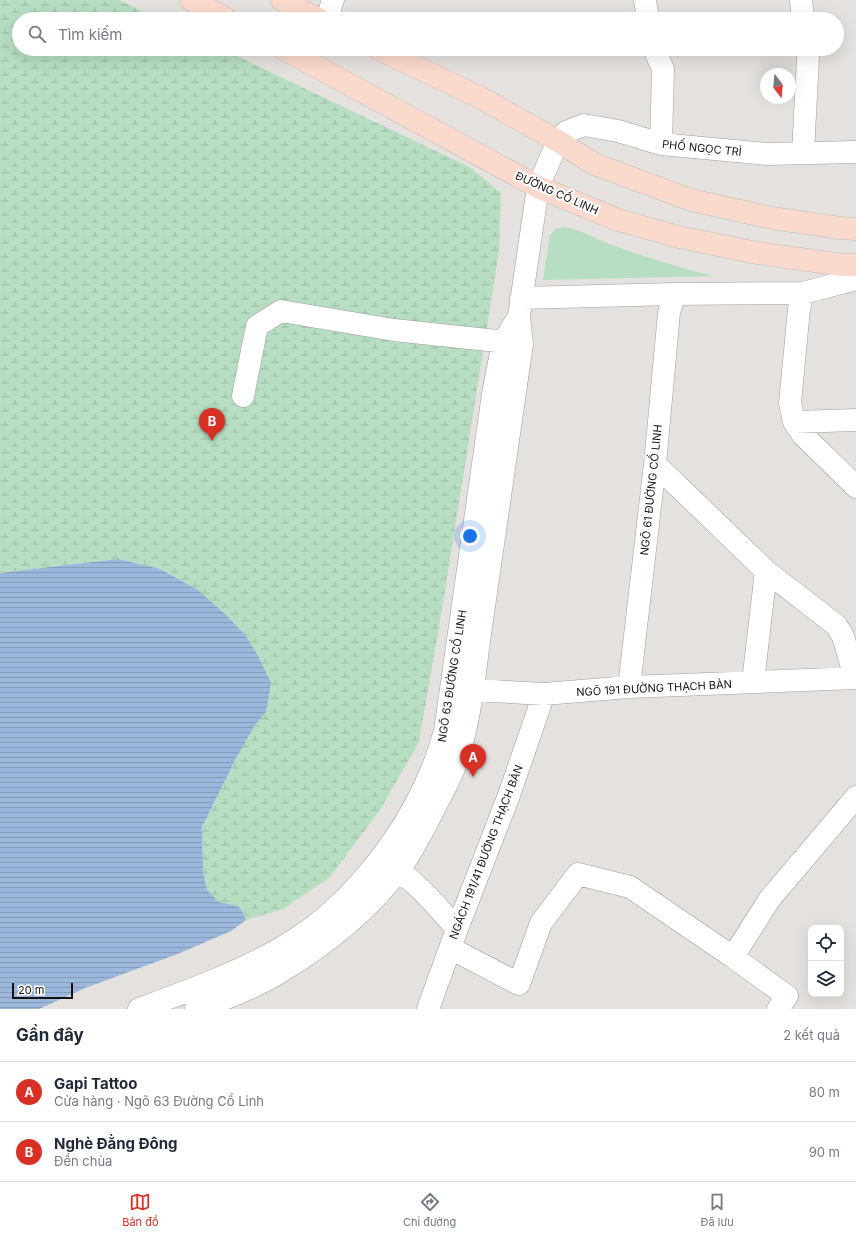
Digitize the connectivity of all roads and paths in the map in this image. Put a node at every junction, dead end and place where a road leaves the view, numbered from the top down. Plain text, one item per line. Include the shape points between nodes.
1 (191, 0) edge
2 (282, 0) edge
3 (333, 0) edge
4 (645, 0) edge
5 (801, 0) edge
6 (214, 12) edge
7 (305, 12) edge
8 (329, 12) edge
9 (647, 12) edge
10 (802, 12) edge
11 (297, 56) edge
12 (394, 56) edge
13 (657, 56) edge
14 (808, 56) edge
15 (558, 142) junction
16 (661, 144) junction
17 (856, 152) edge
18 (802, 153) junction
19 (538, 187) junction
20 (856, 229) edge
21 (856, 265) edge
22 (856, 279) edge
23 (803, 293) junction
24 (674, 294) junction
25 (520, 307) junction
26 (512, 343) junction
27 (243, 396) dead end
28 (856, 420) edge
29 (794, 422) junction
30 (655, 464) junction
31 (856, 487) edge
32 (766, 571) junction
33 (855, 678) edge
34 (753, 682) junction
35 (629, 687) junction
36 (452, 688) junction
37 (473, 690) junction
38 (544, 694) junction
39 (854, 803) edge
40 (379, 858) junction
41 (399, 870) junction
42 (453, 938) junction
43 (733, 957) junction
44 (272, 965) junction
45 (205, 999) edge
46 (139, 1009) edge
47 (428, 1009) edge
48 (778, 1009) edge

1 - 6 main road
2 - 7 main road
3 - 8 street
4 - 9 street
5 - 10 street
11 - 19 main road, ĐƯỜNG CỔ LINH
12 - 15 main road via 481,98
13 - 16 street via 663,69
14 - 18 street
15 - 16 street, PHỐ NGỌC TRÌ via 566,132 584,125 618,131
15 - 19 street, PHỐ NGỌC TRÌ
15 - 20 main road via 594,164 691,200 772,218
16 - 18 street, PHỐ NGỌC TRÌ via 767,154
17 - 18 street, PHỐ NGỌC TRÌ
19 - 21 main road, ĐƯỜNG CỔ LINH via 618,220 679,237 757,253
19 - 25 street, NGÕ 63 ĐƯỜNG CỔ LINH
22 - 23 street
23 - 24 street
23 - 29 street via 799,309 790,403
24 - 25 street
24 - 30 street, NGÕ 61 ĐƯỜNG CỔ LINH via 669,313
25 - 26 street, NGÕ 63 ĐƯỜNG CỔ LINH
26 - 27 street via 394,330 280,311 257,326
26 - 36 street, NGÕ 63 ĐƯỜNG CỔ LINH via 493,394
26 - 37 street, NGÕ 63 ĐƯỜNG CỔ LINH
28 - 29 street
29 - 31 street via 803,435
30 - 32 street
30 - 35 street, NGÕ 61 ĐƯỜNG CỔ LINH
32 - 33 street via 836,625 843,636
32 - 34 street
33 - 34 street, NGÕ 191 ĐƯỜNG THẠCH BÀN
34 - 35 street, NGÕ 191 ĐƯỜNG THẠCH BÀN
35 - 38 street, NGÕ 191 ĐƯỜNG THẠCH BÀN
36 - 37 street, NGÕ 191 ĐƯỜNG THẠCH BÀN
36 - 40 street, NGÕ 63 ĐƯỜNG CỔ LINH via 445,731 429,777 409,816
37 - 38 street, NGÕ 191 ĐƯỜNG THẠCH BÀN
37 - 41 street, NGÕ 63 ĐƯỜNG CỔ LINH via 458,759 421,836
38 - 42 street, NGÁCH 191/41 ĐƯỜNG THẠCH BÀN via 509,795
39 - 43 street via 769,900
40 - 41 street
40 - 44 street, NGÕ 63 ĐƯỜNG CỔ LINH via 357,887 328,915 282,948
41 - 42 street via 426,895
41 - 44 street, NGÕ 63 ĐƯỜNG CỔ LINH via 352,919 324,942
42 - 43 street via 519,984 540,923 578,874 630,887
42 - 47 street, NGÁCH 191/41 ĐƯỜNG THẠCH BÀN
43 - 48 street via 787,996
44 - 45 street, NGÕ 63 ĐƯỜNG CỔ LINH via 240,970
45 - 46 street, NGÕ 63 ĐƯỜNG CỔ LINH

